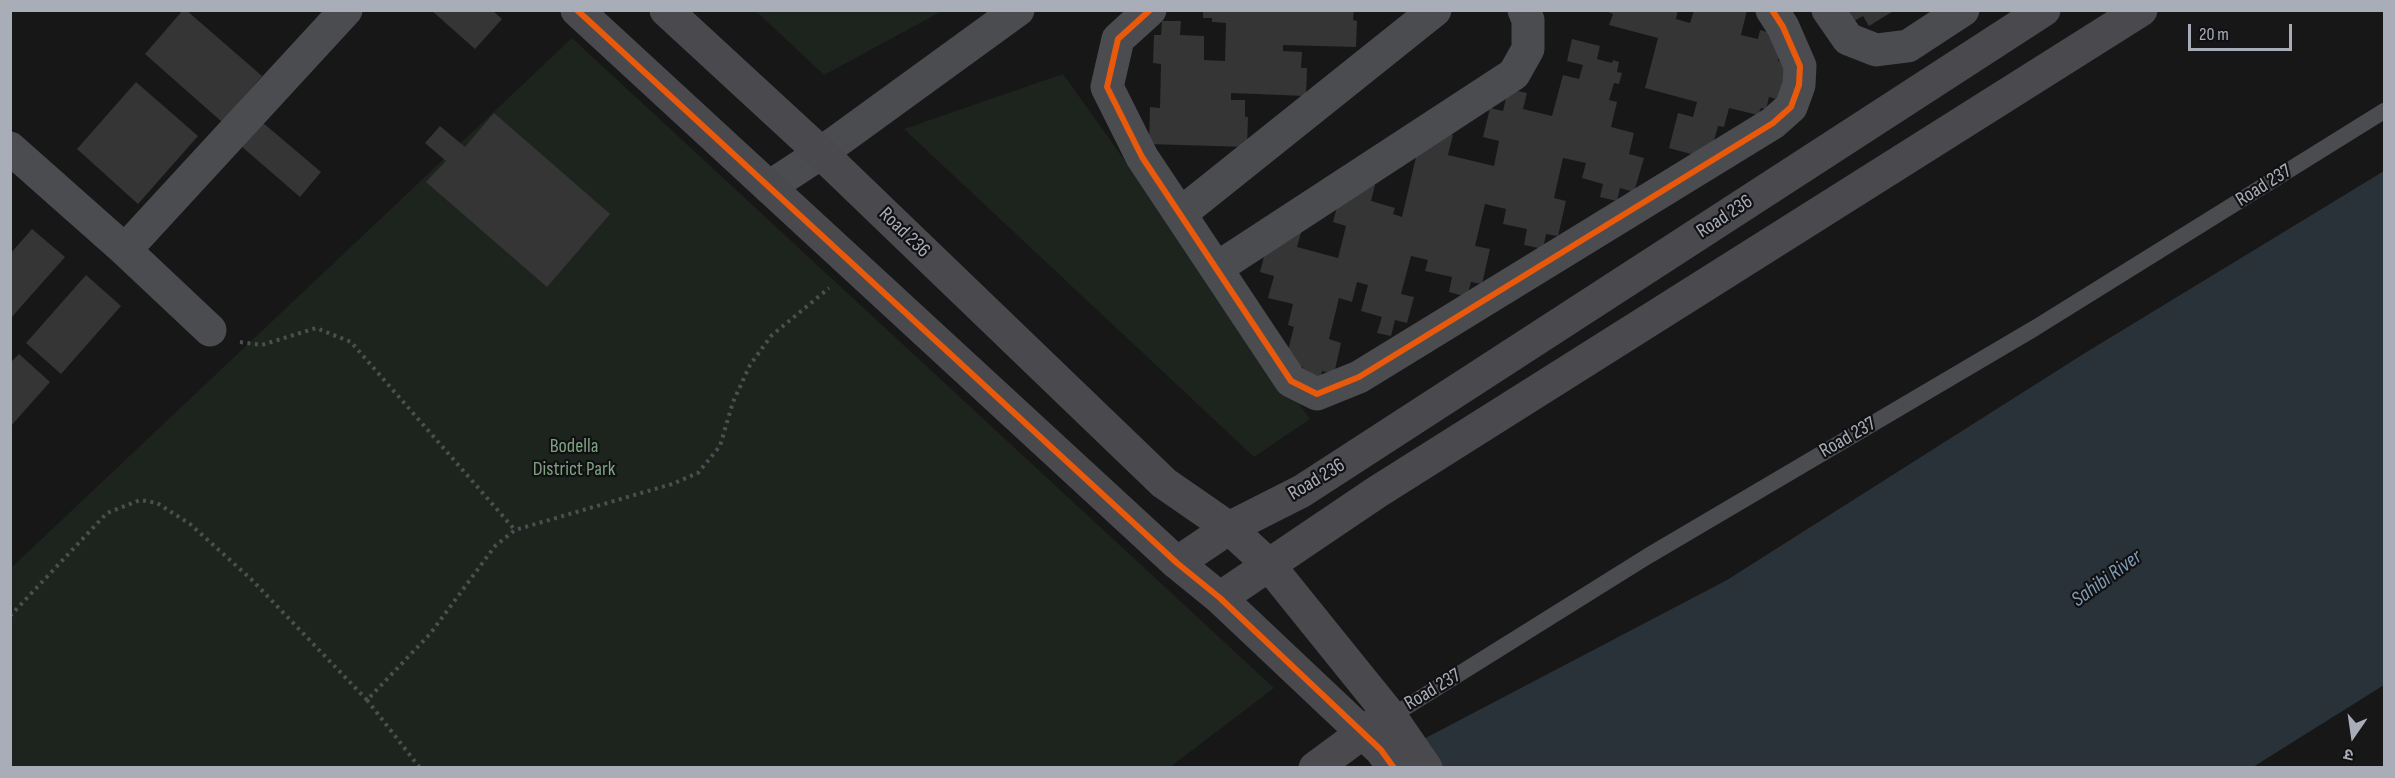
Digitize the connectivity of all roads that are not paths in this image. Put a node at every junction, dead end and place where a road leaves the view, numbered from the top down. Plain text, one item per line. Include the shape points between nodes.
1 (346, 10) edge
2 (577, 10) edge
3 (666, 10) edge
4 (1018, 10) edge
5 (1150, 10) edge
6 (1435, 10) edge
7 (1524, 10) edge
8 (1772, 10) edge
9 (1828, 10) edge
10 (1963, 10) edge
11 (2044, 10) edge
12 (2141, 10) edge
13 (2385, 111) edge
14 (10, 148) edge
15 (821, 153) junction
16 (769, 187) junction
17 (1180, 214) junction
18 (125, 250) junction
19 (1217, 268) junction
20 (210, 330) road end
21 (1229, 528) junction
22 (1177, 563) junction
23 (1268, 564) junction
24 (1220, 598) junction
25 (1386, 739) edge
26 (1315, 768) edge
27 (1426, 768) edge

1 - 18 street
2 - 16 street
3 - 15 street, Road 236
4 - 15 street
5 - 17 street via 1118,39 1107,87 1142,157
6 - 17 street
7 - 19 street via 1528,49 1514,74
8 - 19 street via 1800,66 1799,85 1791,106 1773,123 1359,377 1317,394 1292,381
9 - 10 street via 1848,39 1876,50 1908,46
11 - 21 street, Road 236 via 1302,491
12 - 23 street
13 - 25 lane, Road 237 via 2035,328 1648,556 1403,709
14 - 18 street
15 - 16 street
15 - 21 street, Road 236 via 1164,483
16 - 22 street
17 - 19 street
18 - 20 street
21 - 22 street
21 - 23 street
22 - 24 street
23 - 24 street
23 - 25 street
24 - 25 street
25 - 26 street, Road 237
25 - 27 street

